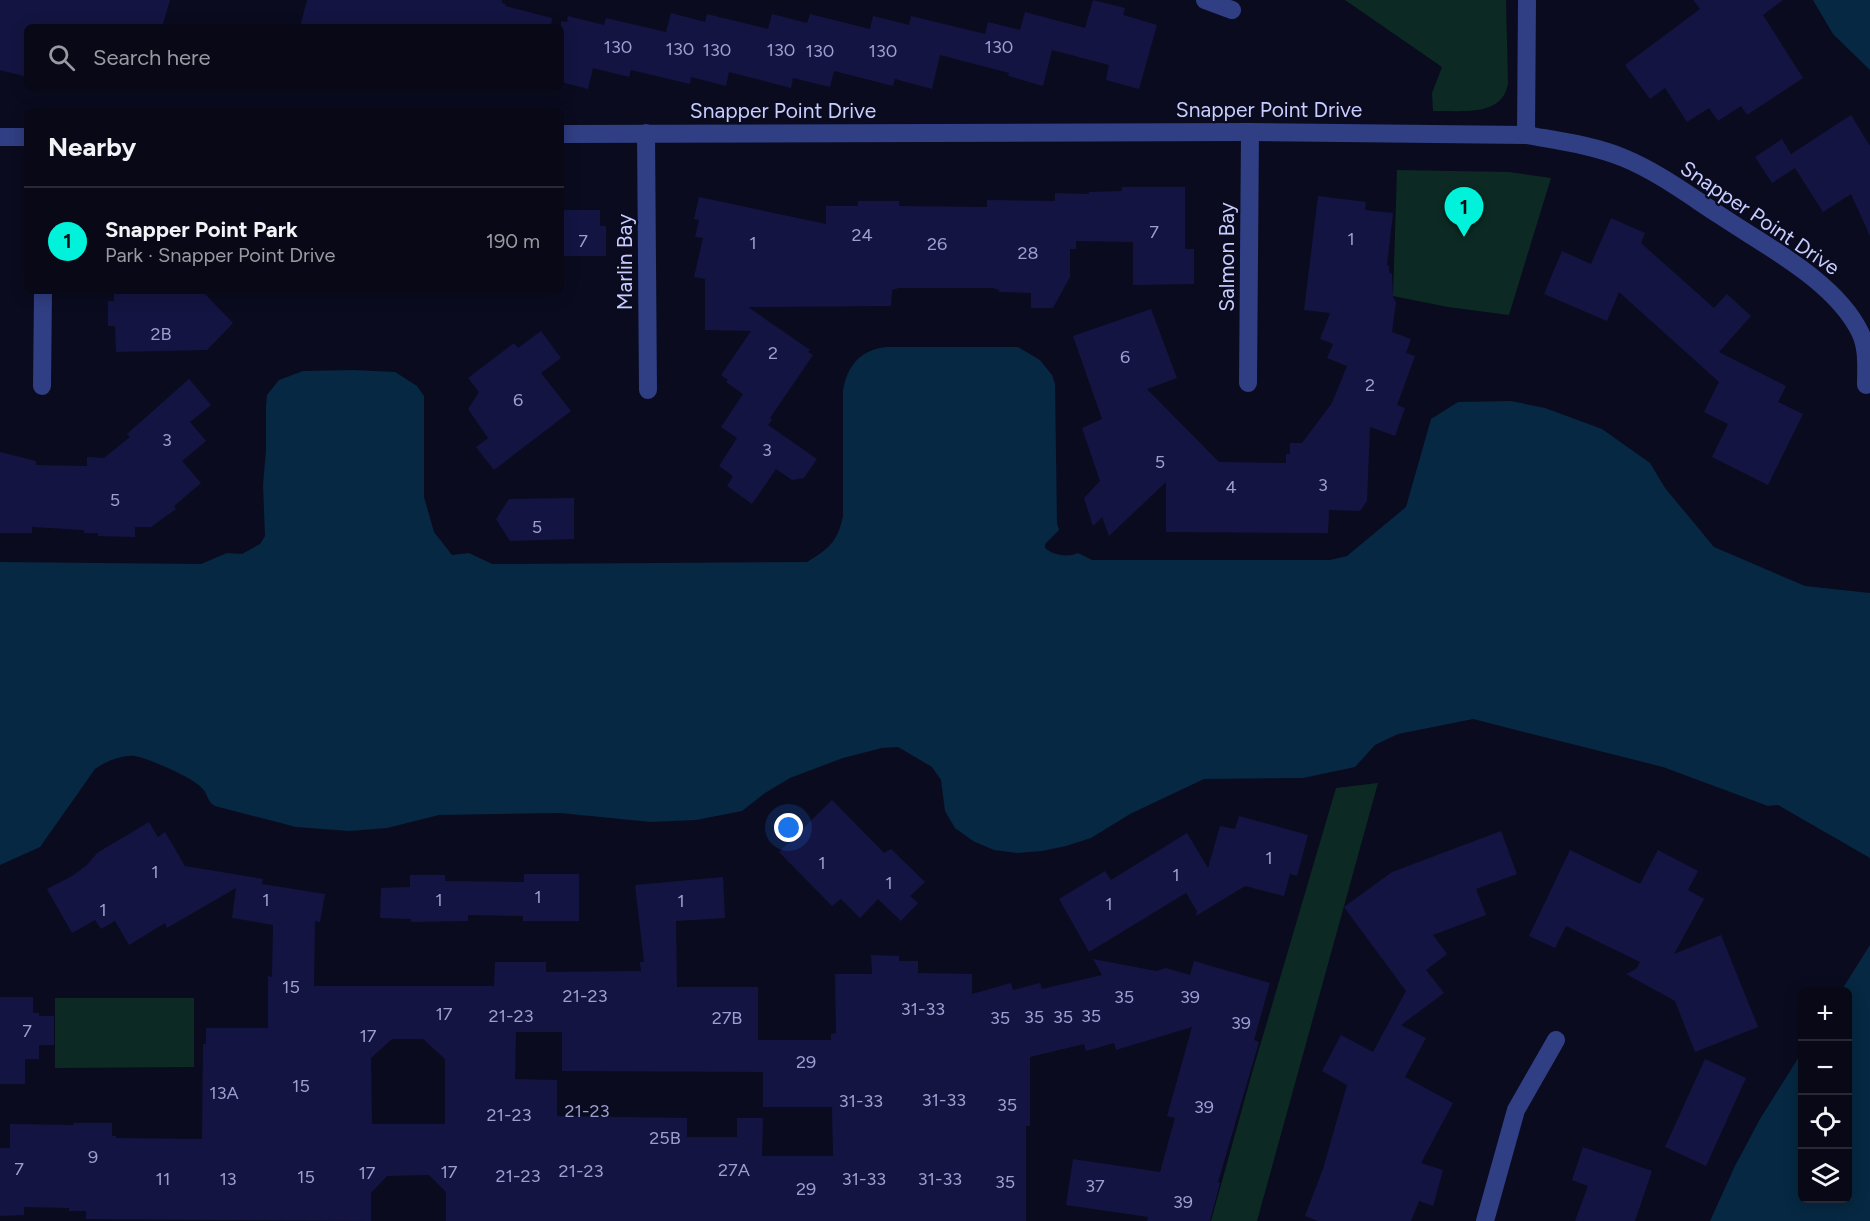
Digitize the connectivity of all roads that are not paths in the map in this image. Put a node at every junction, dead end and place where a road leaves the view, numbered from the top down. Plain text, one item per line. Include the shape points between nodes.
1 (1205, 0) edge
2 (1527, 0) edge
3 (1232, 10) dead end
4 (1250, 132) junction
5 (646, 133) junction
6 (564, 134) edge
7 (1526, 135) junction
8 (0, 137) edge
9 (24, 137) edge
10 (43, 294) edge
11 (1248, 383) dead end
12 (1866, 385) dead end
13 (42, 386) dead end
14 (648, 390) dead end
15 (1556, 1040) dead end
16 (1485, 1221) edge

1 - 3 street
2 - 7 street
4 - 5 street, Snapper Point Drive
4 - 7 street, Snapper Point Drive
4 - 11 street, Salmon Bay
5 - 6 street, Snapper Point Drive
5 - 14 street, Marlin Bay
7 - 12 street, Snapper Point Drive via 1584,146 1632,162 1809,275 1843,306 1860,332 1866,351
8 - 9 street
10 - 13 street
15 - 16 street via 1516,1110

